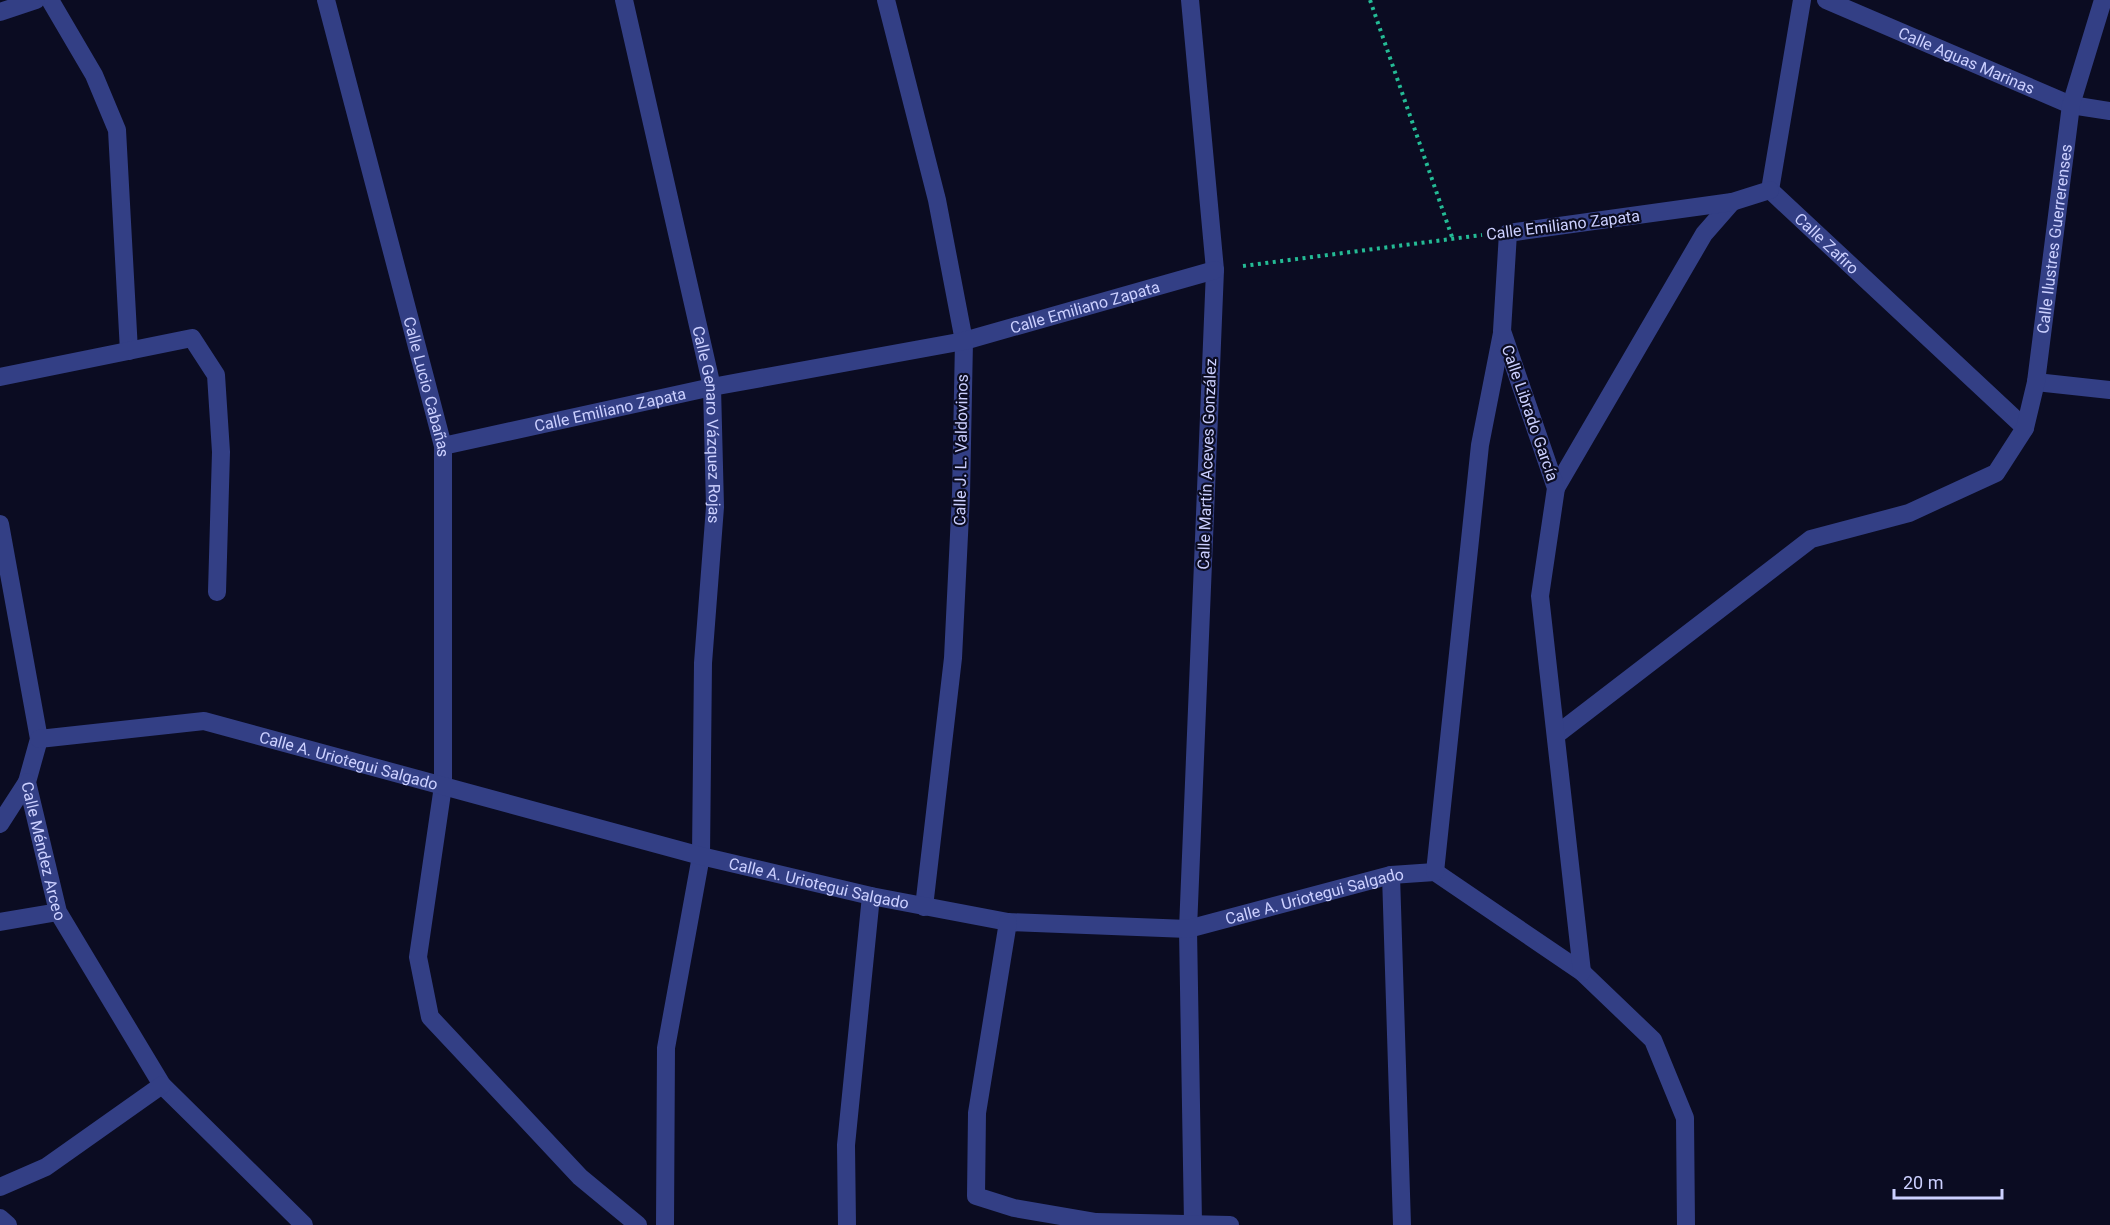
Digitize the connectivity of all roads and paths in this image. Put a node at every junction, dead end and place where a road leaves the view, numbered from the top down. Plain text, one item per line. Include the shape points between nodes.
1 (36, 0) edge
2 (50, 0) edge
3 (326, 0) edge
4 (624, 0) edge
5 (886, 0) edge
6 (1190, 0) edge
7 (1370, 0) edge
8 (1802, 0) edge
9 (1826, 0) edge
10 (2103, 0) edge
11 (0, 12) edge
12 (2071, 105) junction
13 (2110, 111) edge
14 (1770, 190) junction
15 (1732, 202) junction
16 (1508, 233) junction
17 (1452, 238) junction
18 (1215, 270) junction
19 (1502, 331) junction
20 (964, 341) junction
21 (129, 351) junction
22 (0, 377) edge
23 (2036, 382) junction
24 (712, 387) junction
25 (2110, 390) edge
26 (2025, 428) junction
27 (443, 446) junction
28 (1556, 488) junction
29 (0, 524) edge
30 (217, 592) dead end
31 (1556, 735) junction
32 (39, 739) junction
33 (27, 782) junction
34 (443, 786) junction
35 (0, 824) edge
36 (701, 856) junction
37 (1435, 873) junction
38 (1392, 875) junction
39 (871, 896) junction
40 (924, 907) junction
41 (58, 912) junction
42 (0, 922) edge
43 (1008, 922) junction
44 (1188, 929) junction
45 (1582, 972) junction
46 (162, 1085) junction
47 (0, 1186) edge
48 (0, 1218) edge
49 (1193, 1223) junction
50 (8, 1225) edge
51 (304, 1225) edge
52 (638, 1225) edge
53 (665, 1225) edge
54 (847, 1225) edge
55 (1230, 1225) edge
56 (1402, 1225) edge
57 (1686, 1225) edge

1 - 11 street
2 - 21 street via 94,75 117,130
3 - 27 street, Calle Lucio Cabañas
4 - 24 street, Calle Genaro Vázquez Rojas
5 - 20 street, Calle J. L. Valdovinos via 937,200
6 - 18 street, Calle Martín Aceves González
7 - 17 path
8 - 14 street
9 - 12 street, Calle Aguas Marinas
10 - 12 street, Calle Ilustres Guerrerenses
12 - 13 street, Calle Aguas Marinas
12 - 23 street, Calle Ilustres Guerrerenses
14 - 15 street, Calle Emiliano Zapata
14 - 26 street, Calle Zafiro
15 - 16 street, Calle Emiliano Zapata
15 - 28 street via 1704,234
16 - 17 path, Calle Emiliano Zapata
16 - 19 street, Calle Librado García
17 - 18 path, Calle Emiliano Zapata
18 - 20 street, Calle Emiliano Zapata
18 - 44 street, Calle Martín Aceves González
19 - 28 street, Calle Librado García
19 - 37 street via 1480,445
20 - 24 street, Calle Emiliano Zapata
20 - 40 street, Calle J. L. Valdovinos via 953,658
21 - 22 street
21 - 30 street via 192,338 216,375 220,452
23 - 25 street
23 - 26 street, Calle Ilustres Guerrerenses
24 - 27 street, Calle Emiliano Zapata
24 - 36 street, Calle Genaro Vázquez Rojas via 715,507 703,663
26 - 31 street, Calle Ilustres Guerrerenses via 1996,473 1909,513 1811,539
27 - 34 street, Calle Lucio Cabañas
28 - 31 street, Calle Librado García via 1540,596
29 - 32 street, Calle Méndez Arceo
31 - 45 street, Calle Librado García
32 - 33 street, Calle Méndez Arceo
32 - 34 street, Calle A. Uriotegui Salgado via 204,721
33 - 35 street
33 - 41 street, Calle Méndez Arceo
34 - 36 street, Calle A. Uriotegui Salgado
34 - 52 street, Calle Lucio Cabañas via 418,957 430,1017 580,1177
36 - 39 street, Calle A. Uriotegui Salgado
36 - 53 street, Calle Genaro Vázquez Rojas via 666,1048
37 - 38 street, Calle A. Uriotegui Salgado
37 - 45 street
38 - 44 street, Calle A. Uriotegui Salgado
38 - 56 street
39 - 40 street, Calle A. Uriotegui Salgado
39 - 54 street via 846,1145
40 - 43 street, Calle A. Uriotegui Salgado
41 - 42 street
41 - 46 street, Calle Méndez Arceo
43 - 44 street, Calle A. Uriotegui Salgado
43 - 49 street via 977,1113 976,1196 1014,1208 1096,1222
44 - 49 street, Calle Martín Aceves González
45 - 57 street via 1653,1040 1685,1118
46 - 47 street via 46,1167
46 - 51 street, Calle Méndez Arceo
48 - 50 street
49 - 55 street

